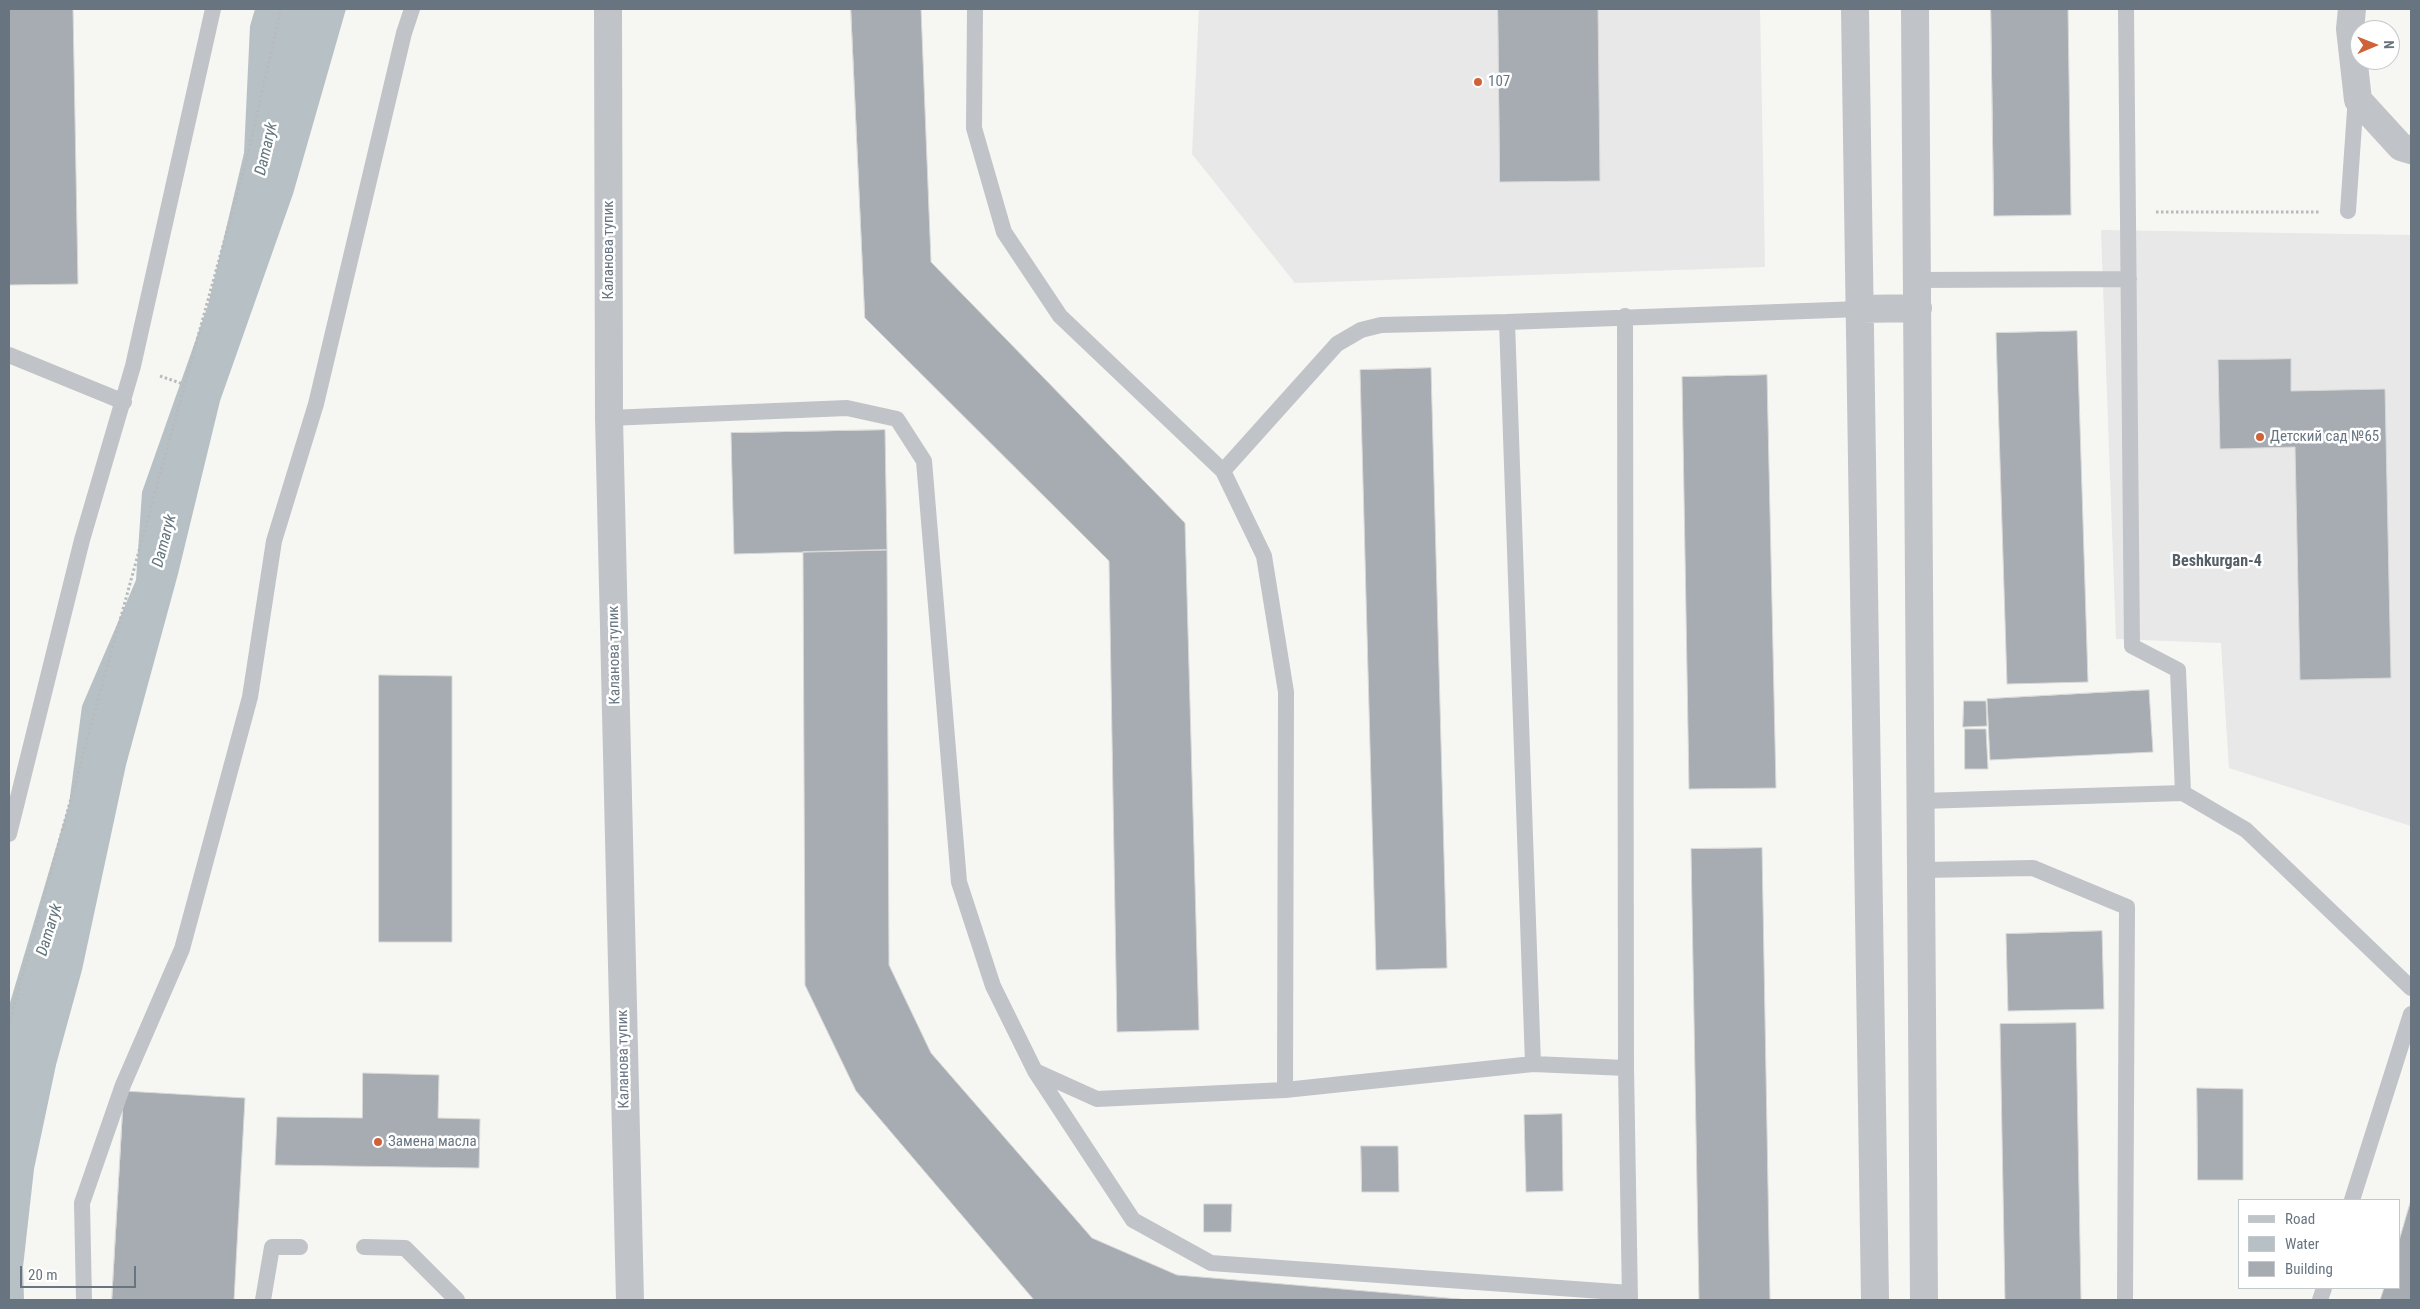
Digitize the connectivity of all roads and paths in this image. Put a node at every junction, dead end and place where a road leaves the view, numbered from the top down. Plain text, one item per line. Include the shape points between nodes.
1 (213, 9) edge
2 (281, 9) edge
3 (412, 9) edge
4 (608, 9) edge
5 (975, 9) edge
6 (1855, 9) edge
7 (1915, 9) edge
8 (2126, 9) edge
9 (2352, 9) edge
10 (2356, 86) junction
11 (2411, 150) edge
12 (2128, 212) junction
13 (2348, 212) joint
14 (2129, 279) junction
15 (1917, 280) junction
16 (1918, 308) junction
17 (1860, 309) junction
18 (1625, 316) junction
19 (1507, 322) junction
20 (9, 355) edge
21 (124, 402) junction
22 (610, 418) junction
23 (1223, 471) junction
24 (2183, 793) junction
25 (1921, 801) junction
26 (9, 834) edge
27 (1922, 870) junction
28 (2411, 988) edge
29 (2411, 1014) edge
30 (9, 1024) edge
31 (1533, 1064) junction
32 (1626, 1068) junction
33 (1035, 1071) junction
34 (1285, 1090) junction
35 (2352, 1199) edge
36 (300, 1247) dead end
37 (364, 1247) dead end
38 (1630, 1296) edge
39 (84, 1300) edge
40 (263, 1300) edge
41 (457, 1300) edge
42 (630, 1300) edge
43 (1875, 1300) edge
44 (1924, 1300) edge
45 (2125, 1300) edge

1 - 21 lane
2 - 30 path via 247,158
3 - 39 lane via 316,404 274,541 250,697 184,939 123,1085 82,1203
4 - 22 street, Каланова тупик
5 - 23 lane via 974,128 1004,232 1060,316
6 - 17 street
7 - 15 street
8 - 12 lane
9 - 10 street via 2350,29
10 - 11 street via 2358,100 2401,147
10 - 13 lane
12 - 13 path
12 - 14 lane
14 - 15 lane
14 - 24 lane via 2132,646 2178,670
15 - 16 street
16 - 17 street
16 - 25 street
17 - 18 lane
17 - 43 street
18 - 19 lane
18 - 32 lane
19 - 23 lane via 1381,325 1361,330 1336,344
19 - 31 lane
20 - 21 lane
21 - 26 lane via 82,540
22 - 33 lane via 847,408 898,419 924,461 959,882 993,986
22 - 42 street, Каланова тупик
23 - 34 lane via 1264,556 1286,692
24 - 25 lane
24 - 28 lane via 2246,830
25 - 27 street
27 - 44 street
27 - 45 lane via 2033,868 2127,907
29 - 35 lane
31 - 32 lane
31 - 34 lane
32 - 38 lane
33 - 34 lane via 1097,1099
33 - 38 lane via 1133,1220 1210,1263
36 - 40 lane via 272,1247
37 - 41 lane via 405,1248

